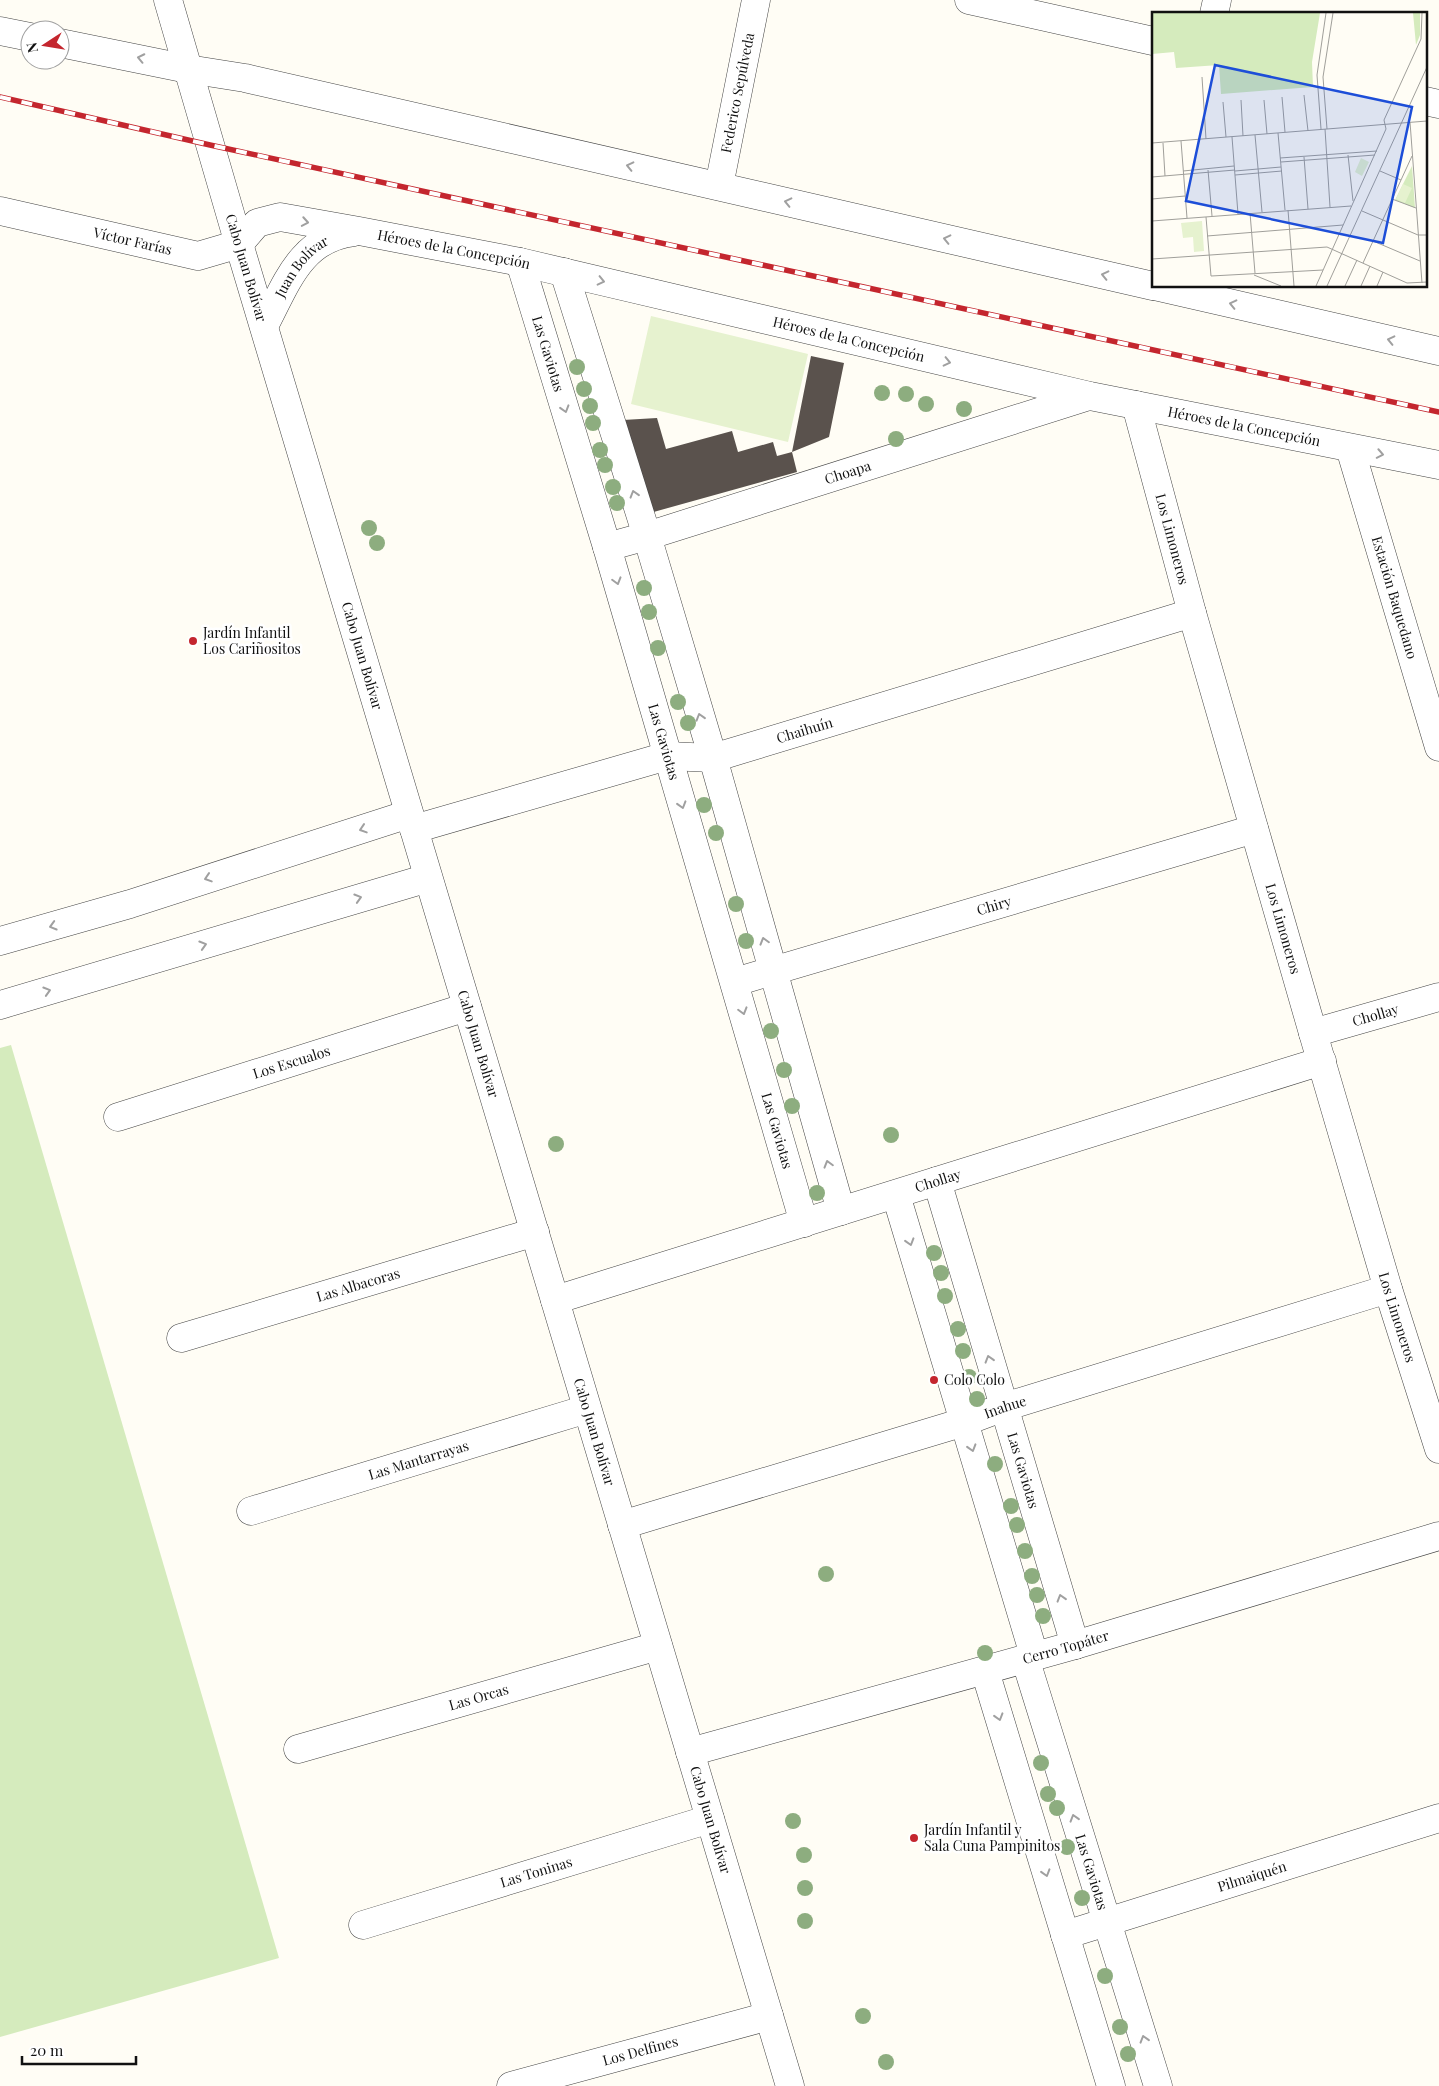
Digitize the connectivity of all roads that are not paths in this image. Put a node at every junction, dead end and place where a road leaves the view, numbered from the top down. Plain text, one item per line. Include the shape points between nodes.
1 (168, 0) edge
2 (756, 0) edge
3 (976, 1) edge
4 (0, 31) edge
5 (20, 35) edge
6 (1152, 41) edge
7 (70, 45) edge
8 (188, 69) junction
9 (1426, 101) edge
10 (1439, 104) edge
11 (719, 186) junction
12 (0, 211) edge
13 (359, 231) junction
14 (239, 244) junction
15 (520, 262) junction
16 (564, 272) junction
17 (1152, 286) edge
18 (1162, 288) edge
19 (264, 326) junction
20 (1439, 351) edge
21 (1090, 396) junction
22 (1136, 405) junction
23 (1350, 448) junction
24 (1439, 465) edge
25 (647, 536) junction
26 (606, 547) junction
27 (1192, 613) junction
28 (1439, 747) edge
29 (667, 756) junction
30 (713, 758) junction
31 (411, 821) junction
32 (1254, 829) junction
33 (428, 878) junction
34 (0, 941) edge
35 (773, 971) junction
36 (734, 982) junction
37 (1439, 997) edge
38 (0, 1004) edge
39 (467, 1006) junction
40 (1312, 1033) junction
41 (1322, 1061) junction
42 (118, 1117) dead end
43 (936, 1181) junction
44 (896, 1195) junction
45 (841, 1211) junction
46 (804, 1223) junction
47 (535, 1232) junction
48 (1388, 1289) junction
49 (555, 1300) junction
50 (181, 1338) dead end
51 (1004, 1407) junction
52 (587, 1409) junction
53 (1434, 1411) edge
54 (964, 1422) junction
55 (1439, 1449) edge
56 (251, 1511) dead end
57 (622, 1525) junction
58 (1439, 1536) edge
59 (1075, 1645) junction
60 (658, 1646) junction
61 (1030, 1657) junction
62 (984, 1671) junction
63 (298, 1749) dead end
64 (690, 1752) junction
65 (1439, 1818) edge
66 (710, 1819) junction
67 (1107, 1922) junction
68 (363, 1925) dead end
69 (1064, 1935) junction
70 (769, 2016) junction
71 (511, 2086) edge
72 (790, 2086) edge
73 (1111, 2086) edge
74 (1158, 2086) edge

1 - 8 street, Cabo Juan Bolívar
2 - 11 street, Federico Sepúlveda
3 - 6 street
4 - 5 street
8 -> 7 street
11 -> 8 street via 254,80
8 - 14 street, Cabo Juan Bolívar
9 - 10 street
17 -> 11 street
12 - 14 street, Víctor Farías via 198,256
14 -> 13 street, Héroes de la Concepción via 257,223 280,217
13 - 15 street, Héroes de la Concepción
13 - 19 street, Juan Bolívar via 325,239 310,250 298,263
14 - 19 street, Cabo Juan Bolívar
15 - 16 street, Héroes de la Concepción
15 -> 26 street, Las Gaviotas
16 -> 21 street, Héroes de la Concepción
25 -> 16 street
20 -> 18 street
19 - 31 street, Cabo Juan Bolívar
21 - 22 street, Héroes de la Concepción
21 - 25 street, Choapa
22 - 23 street, Héroes de la Concepción
22 - 27 street, Los Limoneros
23 -> 24 street, Héroes de la Concepción
23 - 28 street, Estación Baquedano
25 - 26 street, Choapa
30 -> 25 street
26 -> 29 street, Las Gaviotas
27 - 30 street, Chaihuín
27 - 32 street, Los Limoneros
29 - 30 street, Chaihuín
29 - 31 street, Chaihuín
29 -> 36 street, Las Gaviotas
35 -> 30 street
31 - 33 street, Cabo Juan Bolívar
31 -> 34 street, Chaihuín
32 - 35 street, Chiry
32 - 40 street, Los Limoneros
38 -> 33 street
33 - 39 street, Cabo Juan Bolívar
35 - 36 street, Chiry
45 -> 35 street
36 -> 46 street, Las Gaviotas
37 - 40 street, Chollay
39 - 42 street, Los Escualos
39 - 47 street, Cabo Juan Bolívar
40 - 41 street, Los Limoneros
41 - 43 street, Chollay
41 - 48 street, Los Limoneros
43 - 44 street, Chollay
51 -> 43 street, Las Gaviotas
44 - 45 street, Chollay
44 -> 54 street, Las Gaviotas
45 - 46 street, Chollay
46 - 49 street, Chollay
47 - 49 street, Cabo Juan Bolívar
47 - 50 street, Las Albacoras
48 - 51 street, Inahue
48 - 53 street, Los Limoneros
49 - 52 street, Cabo Juan Bolívar
51 - 54 street, Inahue
59 -> 51 street, Las Gaviotas
52 - 56 street, Las Mantarrayas
52 - 57 street, Cabo Juan Bolívar
53 - 55 street, Los Limoneros
54 - 57 street, Inahue
54 -> 61 street, Las Gaviotas
57 - 60 street, Cabo Juan Bolívar
58 - 59 street, Cerro Topáter
59 - 61 street, Cerro Topáter
60 - 63 street, Las Orcas
60 - 64 street, Cabo Juan Bolívar
61 - 62 street, Cerro Topáter
67 -> 61 street, Las Gaviotas
62 - 64 street, Cerro Topáter
62 -> 69 street
64 - 66 street, Cabo Juan Bolívar
65 - 67 street, Pilmaiquén
66 - 68 street, Las Toninas
66 - 70 street, Cabo Juan Bolívar
67 - 69 street, Pilmaiquén
74 -> 67 street, Las Gaviotas
69 - 73 street
70 - 71 street, Los Delfines
70 - 72 street, Cabo Juan Bolívar

